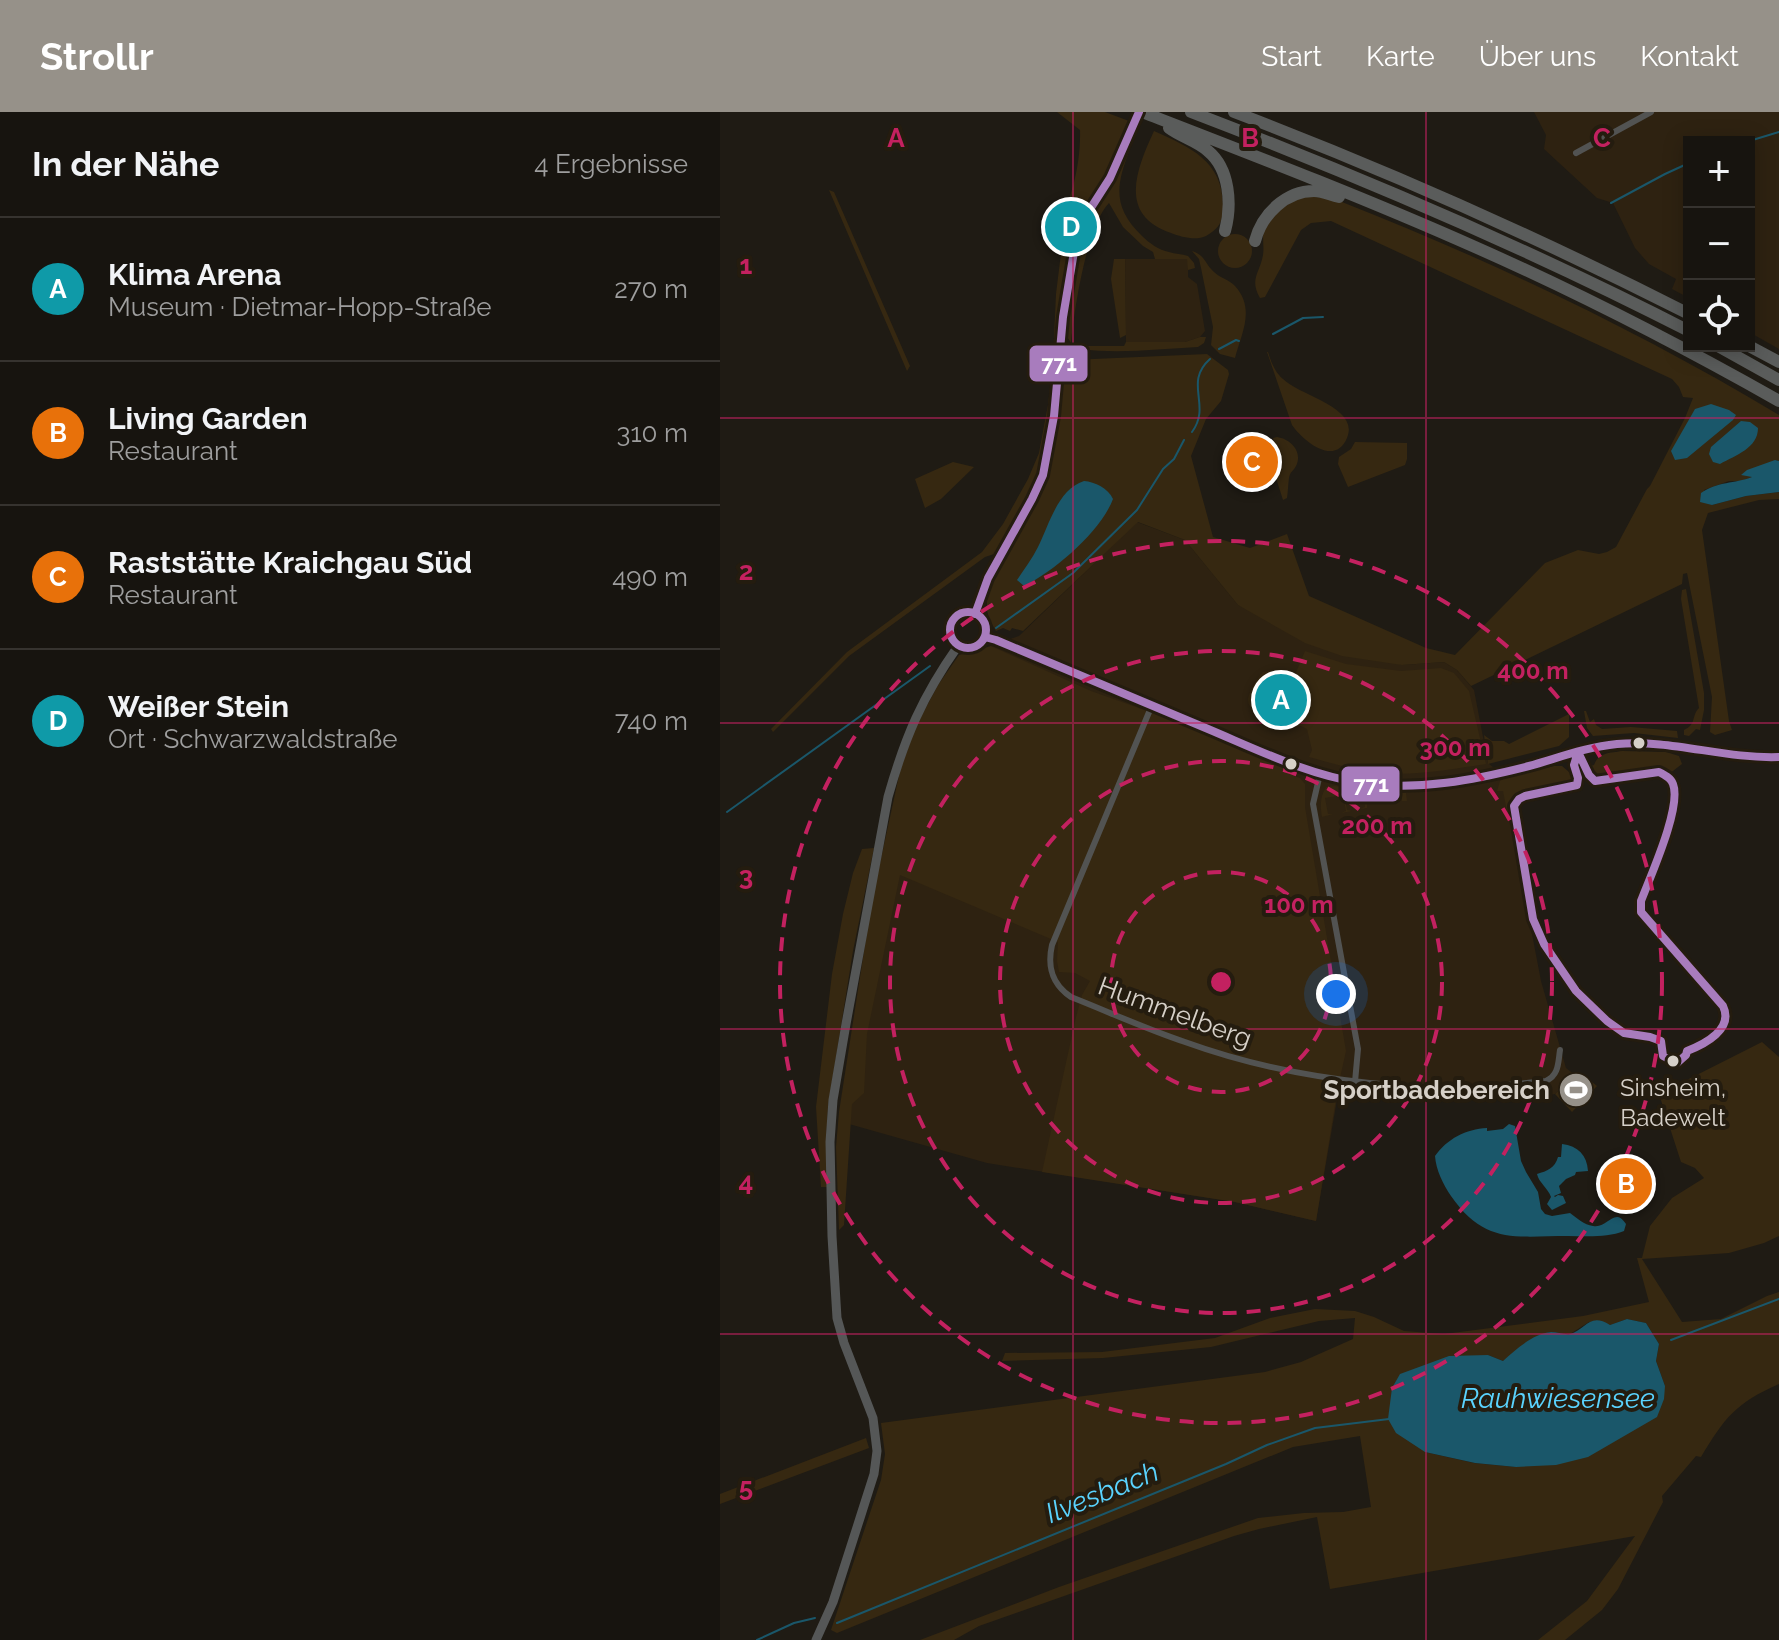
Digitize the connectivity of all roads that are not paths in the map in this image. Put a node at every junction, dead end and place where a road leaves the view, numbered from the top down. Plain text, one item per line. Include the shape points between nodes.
1 (1191, 112) edge
2 (1234, 112) edge
3 (1651, 112) edge
4 (1145, 113) edge
5 (1576, 153) dead end
6 (1371, 202) junction
7 (1225, 231) dead end
8 (1255, 241) dead end
9 (1617, 269) dead end
10 (1683, 305) edge
11 (1683, 311) edge
12 (1683, 328) edge
13 (1755, 349) edge
14 (1729, 352) edge
15 (1779, 362) edge
16 (1779, 380) edge
17 (1779, 401) edge
18 (975, 614) junction
19 (985, 637) junction
20 (958, 646) junction
21 (1152, 705) junction
22 (1779, 757) edge
23 (1320, 774) junction
24 (1560, 1050) dead end
25 (1355, 1082) junction
26 (816, 1640) edge

1 - 12 highway via 1471,226
2 - 11 highway via 1463,206
3 - 5 street
4 - 6 highway
4 - 7 highway via 1207,150 1219,163 1228,198
4 - 18 main road via 1076,240 1043,475 988,578
6 - 8 highway via 1320,191 1295,194 1267,218
6 - 17 highway via 1565,289
9 - 10 highway
13 - 15 highway
14 - 16 highway
18 - 19 main road via 985,623
18 - 20 main road via 962,613 952,622 950,635
19 - 20 main road via 974,648
19 - 21 main road
20 - 26 main road via 918,712 891,785 833,1100 830,1160 837,1318 873,1418 877,1451 833,1602
21 - 23 main road
21 - 25 street, Hummelberg via 1052,945 1053,978 1071,997 1185,1042 1283,1070
22 - 23 main road via 1634,743 1431,786 1369,784
23 - 25 street via 1313,804 1358,1049
24 - 25 street, Hummelberg via 1558,1069 1546,1081 1475,1088

